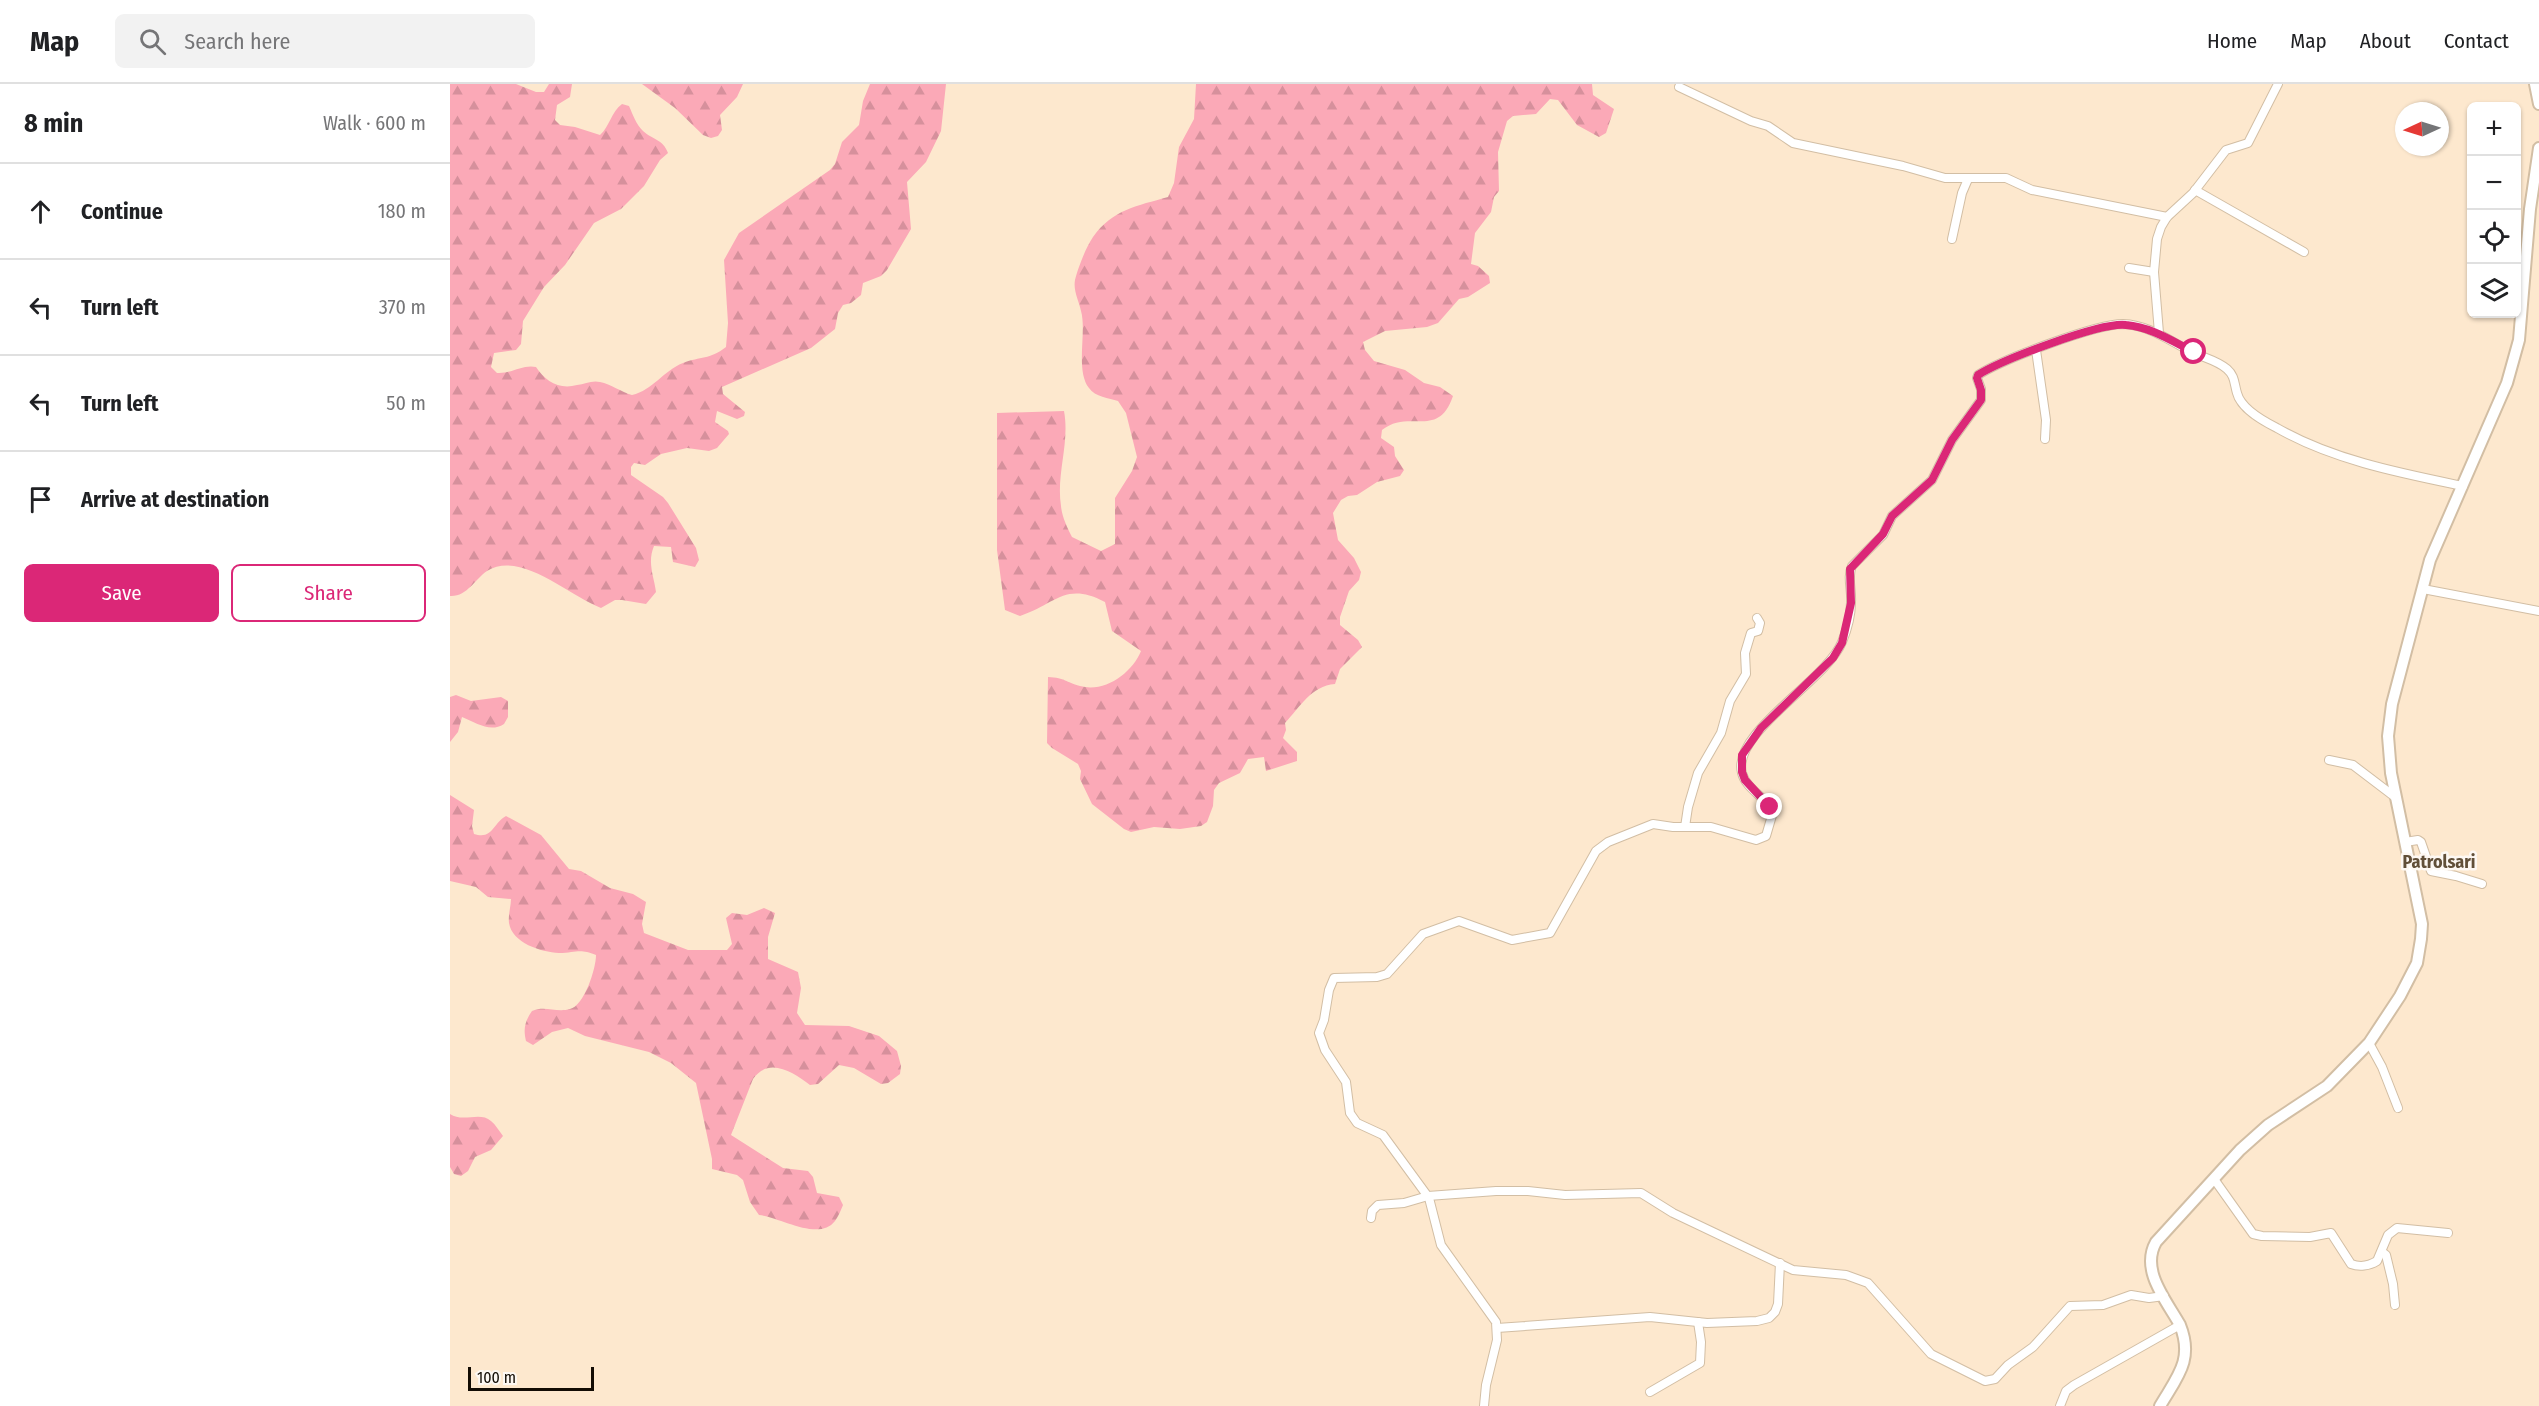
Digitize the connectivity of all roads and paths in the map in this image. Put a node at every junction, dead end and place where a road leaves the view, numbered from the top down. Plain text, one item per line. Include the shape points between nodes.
1 (2277, 84) edge
2 (2535, 84) edge
3 (1679, 87) dead end
4 (2539, 104) edge
5 (2539, 148) edge
6 (1968, 179) junction
7 (2195, 190) junction
8 (2167, 218) junction
9 (1952, 239) dead end
10 (2304, 252) dead end
11 (2129, 268) dead end
12 (2154, 272) junction
13 (2159, 333) junction
14 (2036, 350) junction
15 (2045, 440) dead end
16 (2463, 486) junction
17 (2422, 589) junction
18 (2539, 611) edge
19 (1757, 618) dead end
20 (2329, 760) dead end
21 (2395, 796) junction
22 (1685, 827) junction
23 (2405, 842) junction
24 (2482, 884) dead end
25 (2369, 1043) junction
26 (2397, 1108) dead end
27 (2214, 1179) junction
28 (1428, 1196) junction
29 (1371, 1218) dead end
30 (2448, 1233) dead end
31 (2382, 1252) junction
32 (1780, 1263) junction
33 (2164, 1296) junction
34 (2395, 1305) dead end
35 (1698, 1322) junction
36 (2180, 1325) junction
37 (1497, 1328) junction
38 (1650, 1392) dead end
39 (1484, 1406) edge
40 (2060, 1406) edge
41 (2160, 1406) edge

1 - 7 street via 2248,143 2226,150
2 - 4 street
3 - 6 street via 1768,126 1793,143 1945,178
5 - 16 street via 2519,340 2507,383
6 - 8 street via 2006,178 2032,190
6 - 9 street
7 - 8 street
7 - 10 street
8 - 12 street via 2157,239
11 - 12 street
12 - 13 street
13 - 14 street via 2115,325
13 - 16 street via 2224,366 2234,378 2237,393 2247,408 2275,428 2390,470
14 - 15 street
14 - 22 street via 1978,375 1981,400 1952,440 1932,480 1892,516 1883,534 1850,569 1849,618 1833,658 1761,728 1742,755 1745,780 1773,812 1766,836 1756,840 1711,827
16 - 17 street via 2430,560
17 - 18 street
17 - 21 street via 2392,704 2388,755
19 - 22 street via 1758,631 1751,633 1745,653 1746,674 1730,701 1721,733 1698,773
20 - 21 street via 2353,765
21 - 23 street
22 - 28 street via 1653,824 1601,846 1590,858 1554,929 1547,935 1512,940 1459,921 1423,934 1388,974 1334,980 1319,1033 1346,1082 1350,1113 1357,1123 1383,1134
23 - 24 street via 2421,842 2428,867 2436,874
23 - 25 street via 2422,924 2420,952 2400,996
25 - 26 street
25 - 27 street via 2340,1075 2268,1125
27 - 31 street via 2256,1236 2310,1237 2331,1233 2351,1263 2358,1266 2377,1261
27 - 33 street via 2151,1250 2150,1267
28 - 29 street via 1378,1205
28 - 32 street via 1521,1190 1565,1195 1641,1193 1672,1213
28 - 37 street via 1442,1245 1494,1316
30 - 31 street via 2397,1228 2388,1235
31 - 34 street via 2387,1258
32 - 33 street via 1793,1270 1846,1275 1868,1283 1931,1353 1982,1381 1989,1381 2033,1347 2070,1306 2103,1305 2131,1294
32 - 35 street via 1778,1304 1768,1318
33 - 36 street
35 - 37 street via 1650,1317
35 - 38 street via 1700,1363
36 - 40 street via 2074,1385 2066,1391
36 - 41 street via 2186,1360
37 - 39 street

